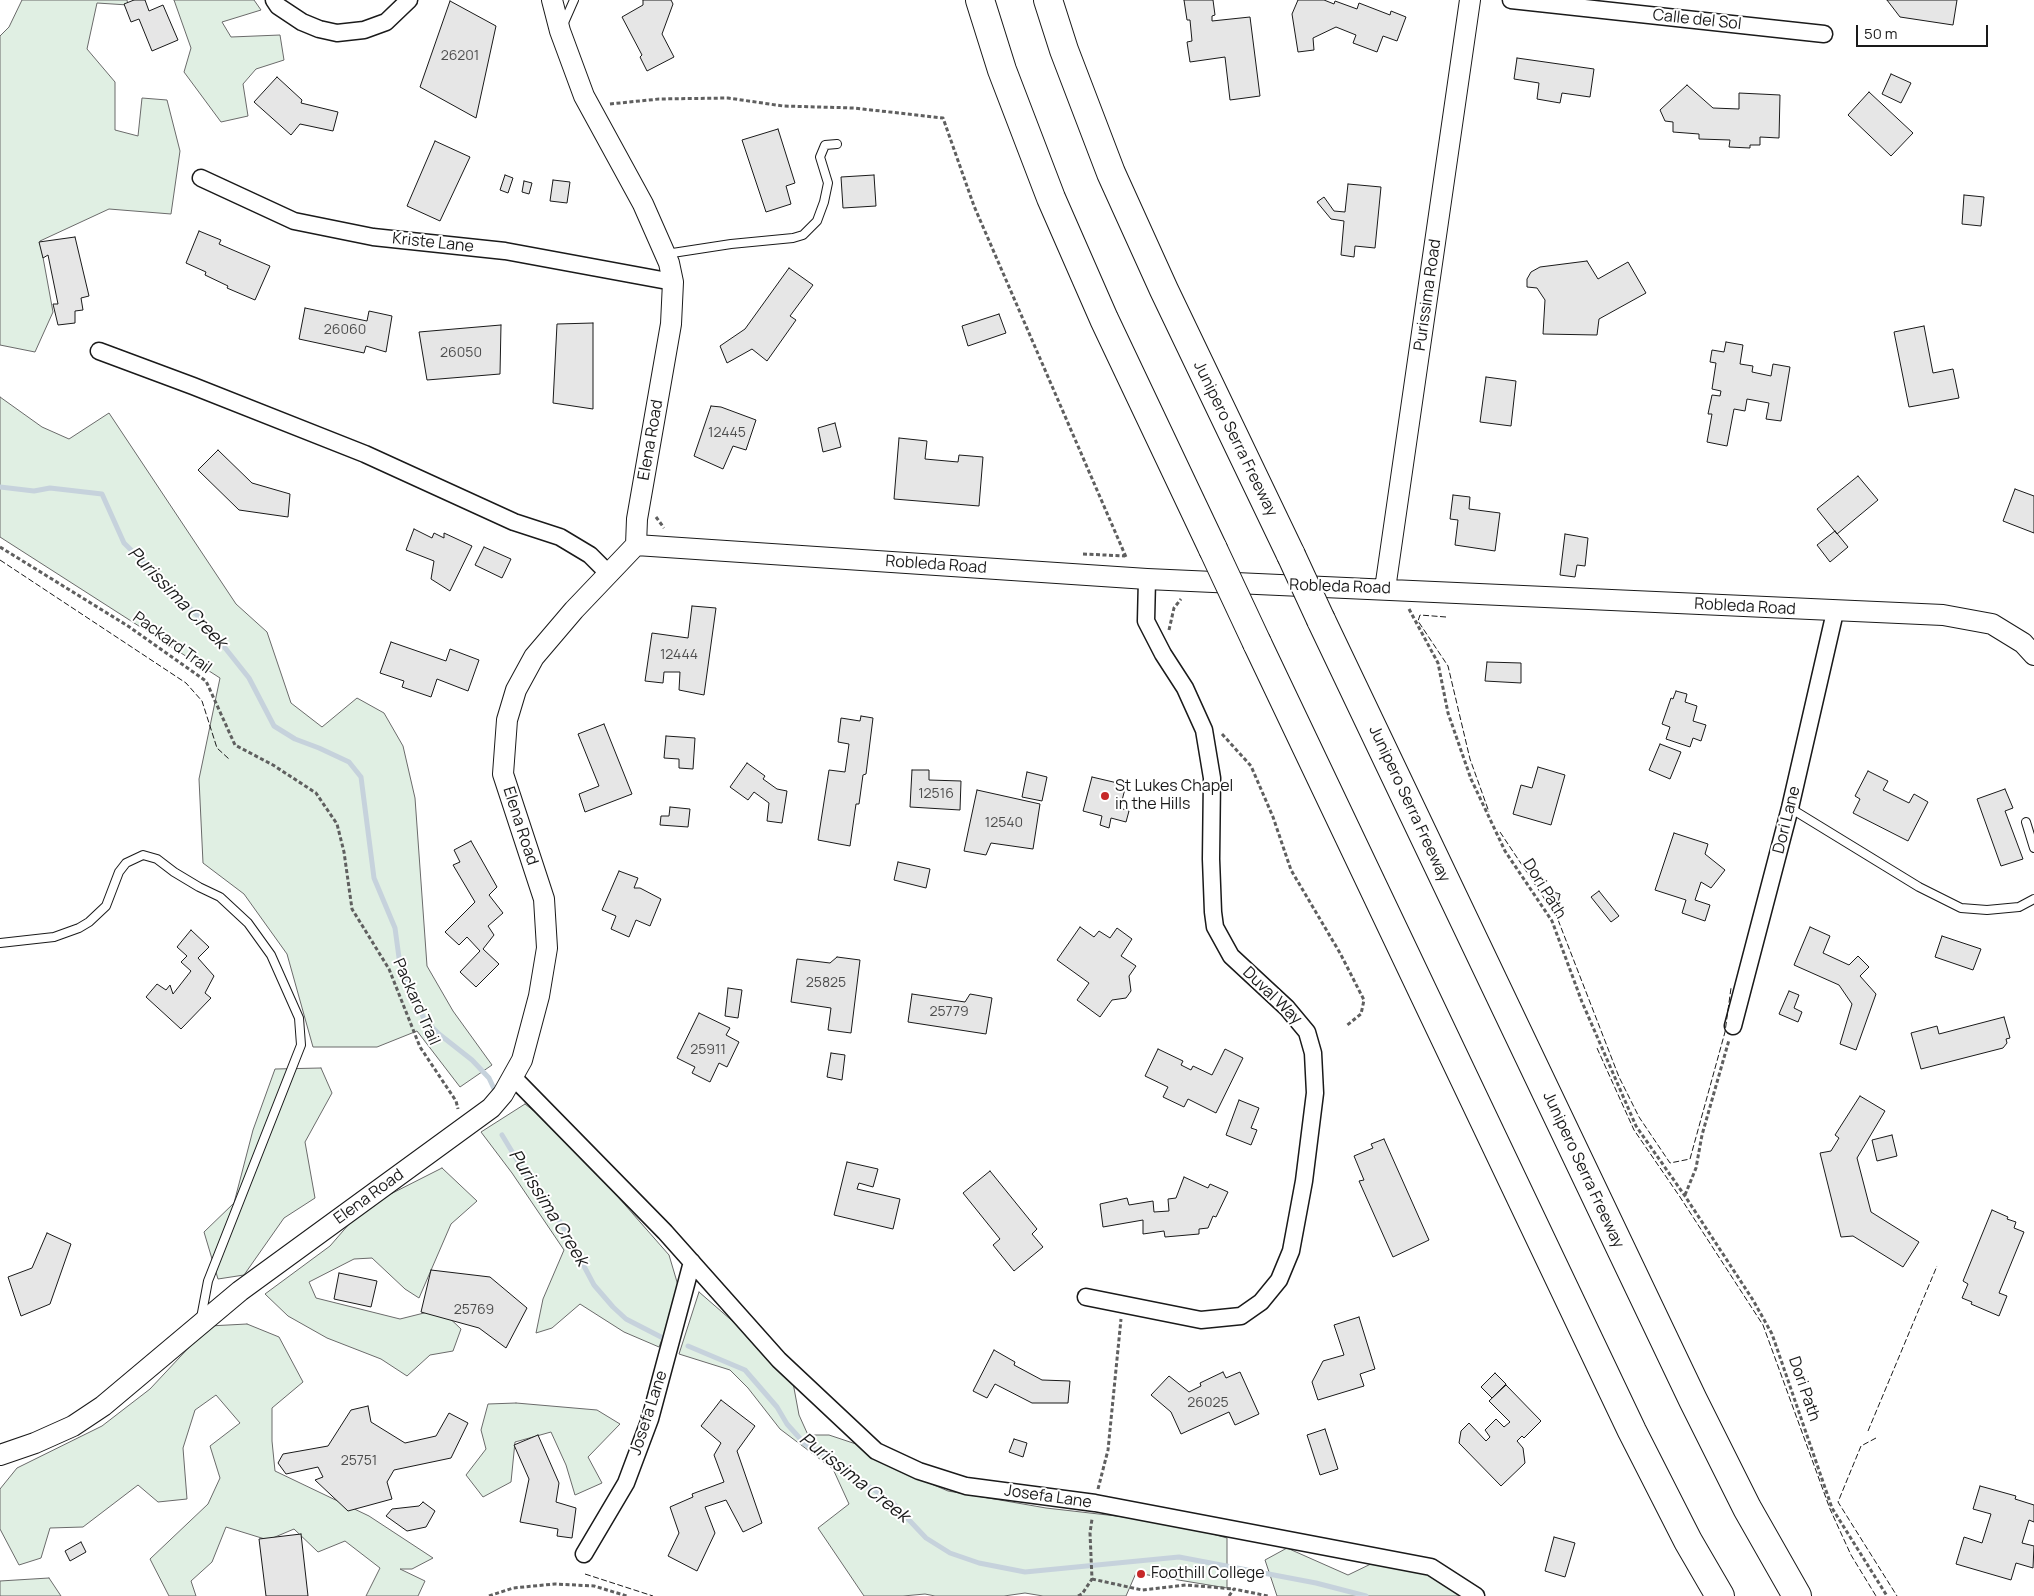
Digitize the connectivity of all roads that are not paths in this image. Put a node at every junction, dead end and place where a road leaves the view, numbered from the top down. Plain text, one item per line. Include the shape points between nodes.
1 (274, 0) edge
2 (409, 0) edge
3 (552, 0) edge
4 (574, 0) edge
5 (980, 0) edge
6 (1048, 0) edge
7 (1470, 0) edge
8 (1511, 0) edge
9 (560, 31) junction
10 (1824, 34) dead end
11 (837, 144) dead end
12 (200, 178) dead end
13 (666, 254) junction
14 (672, 282) junction
15 (98, 351) dead end
16 (636, 545) junction
17 (610, 574) junction
18 (1141, 579) junction
19 (1392, 589) junction
20 (1835, 612) junction
21 (2034, 655) edge
22 (1790, 808) junction
23 (2026, 822) dead end
24 (2034, 848) edge
25 (2034, 899) edge
26 (0, 943) edge
27 (1733, 1026) road end
28 (513, 1077) junction
29 (692, 1262) junction
30 (1086, 1298) dead end
31 (200, 1325) junction
32 (0, 1455) edge
33 (584, 1554) dead end
34 (1476, 1596) edge
35 (1720, 1596) edge
36 (1797, 1596) edge

1 - 2 street via 302,22 337,33 364,30 386,22
3 - 9 street, Elena Road
4 - 9 lane
5 - 35 highway, bridge via 1002,70 1051,198 1104,319 1628,1422 1688,1541
6 - 36 highway, Junipero Serra Freeway, bridge via 1111,173 1168,299 1693,1400 1747,1508
7 - 19 street, Purissima Road
8 - 10 street, Calle del Sol
9 - 13 street, Elena Road via 584,96 643,204
11 - 13 lane via 825,145 820,157 828,183 824,202 817,221 803,235
12 - 14 street, Kriste Lane via 294,221 373,237 505,251
13 - 14 street, Elena Road
14 - 16 street, Elena Road via 671,324 636,524
15 - 17 street via 365,454 514,522 560,537 590,555
16 - 17 street, Elena Road
16 - 18 street, Robleda Road
17 - 28 street, Elena Road via 534,657 516,690 507,720 503,774 544,899 547,948 540,996 522,1060
18 - 19 street, Robleda Road
18 - 30 street, Duval Way via 1146,621 1185,688 1204,730 1212,778 1211,859 1215,927 1231,956 1307,1032 1314,1053 1315,1093 1291,1251 1279,1280 1261,1302 1241,1316 1201,1320
19 - 20 street, Robleda Road
20 - 21 street, Robleda Road via 1943,615 1992,624 2023,643
20 - 22 street, Dori Lane
22 - 25 lane via 1919,887 1961,908 2011,908
22 - 27 street, Dori Lane
23 - 24 lane
26 - 31 lane via 54,936 89,922 106,906 119,872 126,863 143,855 157,859 182,877 220,896 248,923 271,955 299,1018 301,1045 208,1281
28 - 29 street, Josefa Lane
28 - 31 street, Elena Road via 491,1108 240,1291
29 - 33 street, Josefa Lane via 650,1419 626,1483
29 - 34 street, Josefa Lane via 779,1360 876,1451 919,1471 966,1486 1095,1503 1431,1567
31 - 32 street, Elena Road via 103,1406 74,1426

